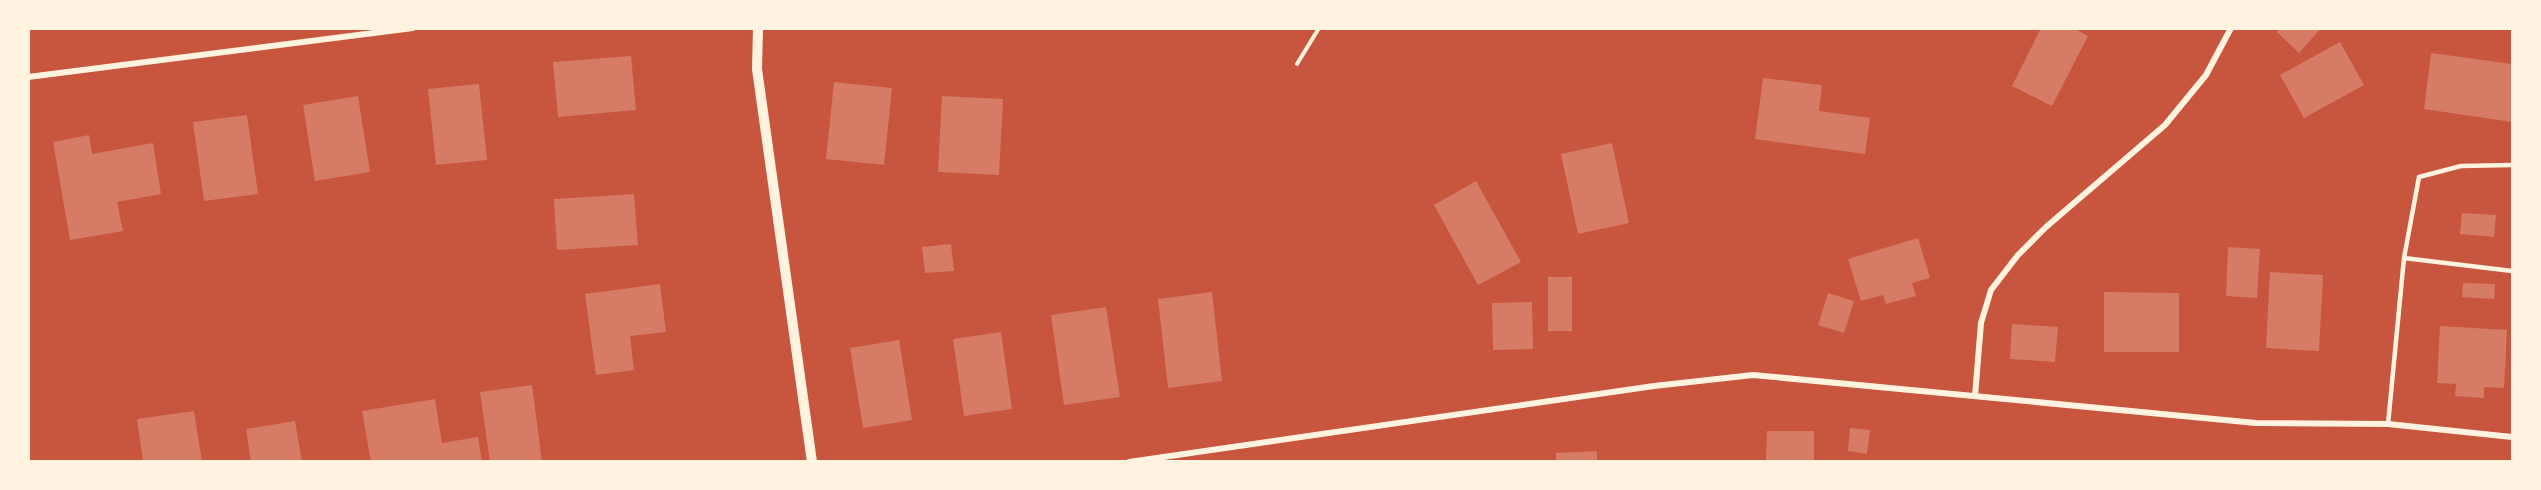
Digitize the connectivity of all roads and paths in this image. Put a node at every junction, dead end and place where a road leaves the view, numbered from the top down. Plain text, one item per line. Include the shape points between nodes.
1 (413, 28) edge
2 (758, 28) edge
3 (1319, 28) edge
4 (2231, 28) edge
5 (1297, 64) dead end
6 (28, 77) edge
7 (2512, 165) edge
8 (2404, 258) junction
9 (2512, 271) edge
10 (1975, 396) junction
11 (2388, 424) junction
12 (2512, 437) edge
13 (812, 462) edge
14 (1129, 462) edge

1 - 6 street
2 - 13 street via 757,69
3 - 5 path
4 - 10 street via 2205,75 2165,125 2046,227 1991,290 1981,323
7 - 8 lane via 2461,166 2419,177
8 - 9 lane
8 - 11 lane
10 - 11 street via 2256,423
10 - 14 street via 1753,375
11 - 12 street

